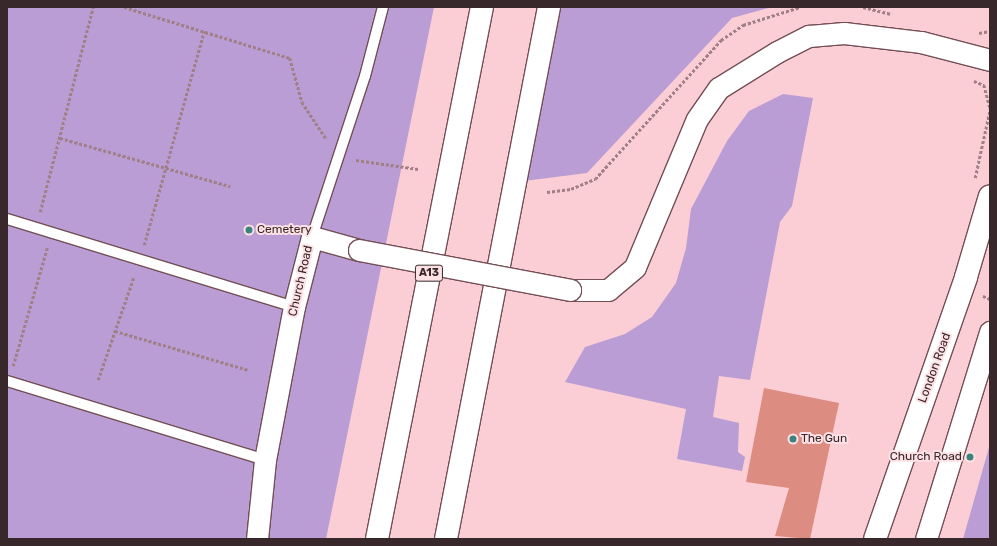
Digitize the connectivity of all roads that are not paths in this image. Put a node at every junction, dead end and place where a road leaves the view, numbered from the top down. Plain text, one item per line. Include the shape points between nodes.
1 (383, 7) edge
2 (482, 7) edge
3 (549, 7) edge
4 (990, 60) edge
5 (990, 196) edge
6 (7, 219) edge
7 (312, 236) junction
8 (294, 307) junction
9 (990, 332) edge
10 (8, 381) edge
11 (265, 460) junction
12 (257, 539) edge
13 (377, 539) edge
14 (446, 539) edge
15 (874, 539) edge
16 (926, 539) edge

1 - 7 lane via 365,76
2 - 13 main road, A13
3 - 14 main road
4 - 7 street, Church Road, bridge via 921,42 844,33 809,36 777,52 719,88 697,119 635,267 608,290 570,290 359,250
5 - 15 main road, London Road via 964,284
6 - 8 lane
7 - 8 street, Church Road
8 - 11 street, Church Road
9 - 16 street
10 - 11 lane
11 - 12 street, Church Road

